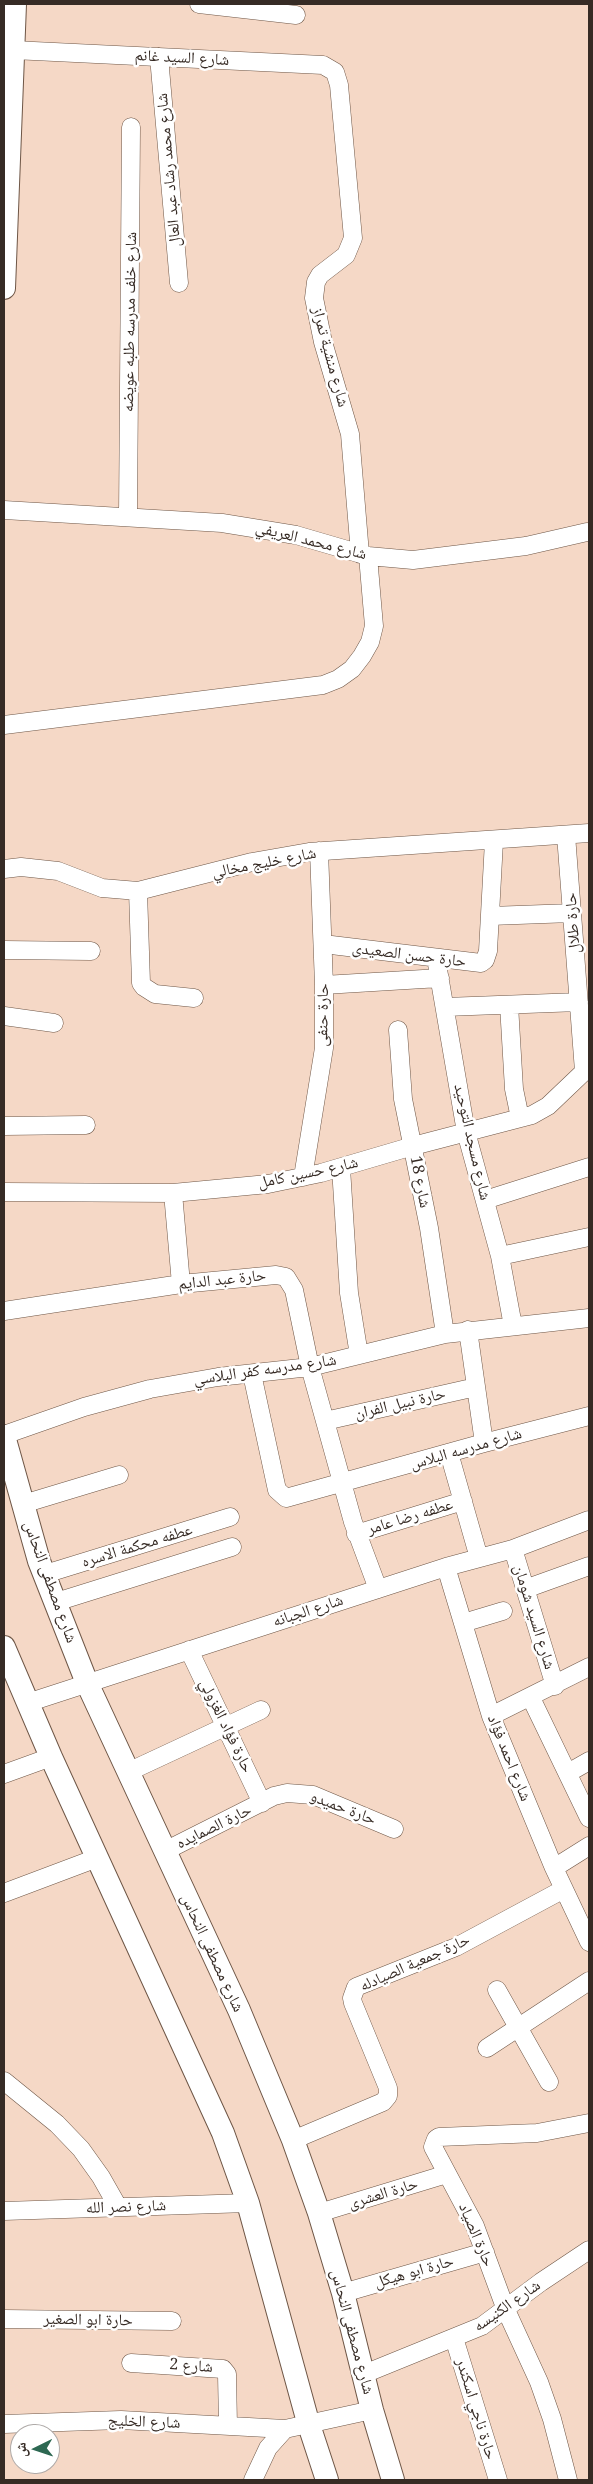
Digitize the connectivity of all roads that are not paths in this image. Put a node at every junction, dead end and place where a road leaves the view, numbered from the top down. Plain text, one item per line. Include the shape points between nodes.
1 (15, 4) edge
2 (199, 4) edge
3 (296, 15) dead end
4 (13, 50) junction
5 (159, 57) junction
6 (339, 86) joint
7 (131, 126) dead end
8 (5, 225) edge
9 (178, 282) dead end
10 (4, 288) edge
11 (4, 510) edge
12 (128, 517) junction
13 (587, 532) dead end
14 (364, 555) junction
15 (4, 725) edge
16 (589, 833) edge
17 (566, 835) junction
18 (494, 841) junction
19 (319, 851) junction
20 (4, 869) edge
21 (138, 891) junction
22 (572, 913) junction
23 (490, 916) junction
24 (323, 944) junction
25 (4, 950) edge
26 (91, 951) dead end
27 (436, 958) junction
28 (440, 978) junction
29 (324, 985) junction
30 (194, 998) dead end
31 (579, 1002) junction
32 (509, 1004) junction
33 (445, 1007) junction
34 (4, 1016) edge
35 (54, 1023) dead end
36 (398, 1030) dead end
37 (586, 1069) edge
38 (520, 1118) junction
39 (86, 1125) dead end
40 (4, 1126) edge
41 (466, 1132) junction
42 (413, 1146) junction
43 (589, 1166) edge
44 (342, 1168) junction
45 (303, 1177) junction
46 (4, 1192) edge
47 (173, 1193) junction
48 (485, 1200) junction
49 (589, 1237) edge
50 (500, 1256) junction
51 (181, 1284) junction
52 (4, 1311) edge
53 (589, 1318) edge
54 (513, 1326) junction
55 (468, 1330) junction
56 (445, 1334) junction
57 (359, 1355) junction
58 (310, 1367) junction
59 (252, 1374) junction
60 (476, 1387) junction
61 (589, 1416) edge
62 (325, 1421) junction
63 (4, 1435) edge
64 (484, 1443) junction
65 (449, 1453) junction
66 (120, 1475) dead end
67 (343, 1484) junction
68 (463, 1501) junction
69 (22, 1504) junction
70 (230, 1517) dead end
71 (589, 1520) edge
72 (356, 1534) junction
73 (232, 1546) dead end
74 (513, 1548) junction
75 (479, 1558) junction
76 (589, 1566) edge
77 (446, 1567) junction
78 (45, 1574) junction
79 (378, 1589) junction
80 (526, 1589) junction
81 (56, 1602) junction
82 (503, 1611) dead end
83 (462, 1622) junction
84 (4, 1647) edge
85 (189, 1650) junction
86 (589, 1667) edge
87 (87, 1683) junction
88 (555, 1686) junction
89 (16, 1691) edge
90 (531, 1698) junction
91 (261, 1710) dead end
92 (491, 1716) junction
93 (225, 1726) junction
94 (50, 1757) junction
95 (589, 1761) edge
96 (128, 1772) junction
97 (568, 1773) junction
98 (4, 1774) edge
99 (262, 1803) junction
100 (589, 1818) edge
101 (394, 1829) dead end
102 (589, 1846) edge
103 (165, 1851) junction
104 (97, 1858) junction
105 (554, 1868) junction
106 (564, 1889) junction
107 (4, 1893) edge
108 (588, 1935) edge
109 (589, 1981) edge
110 (497, 1990) dead end
111 (518, 2028) junction
112 (487, 2048) dead end
113 (4, 2081) edge
114 (549, 2082) dead end
115 (589, 2123) edge
116 (293, 2140) junction
117 (447, 2174) junction
118 (248, 2203) junction
119 (118, 2208) junction
120 (4, 2211) edge
121 (319, 2213) junction
122 (589, 2251) edge
123 (485, 2252) junction
124 (343, 2293) junction
125 (506, 2310) junction
126 (4, 2318) edge
127 (172, 2321) dead end
128 (454, 2338) junction
129 (131, 2363) dead end
130 (364, 2374) junction
131 (372, 2410) junction
132 (308, 2422) junction
133 (4, 2424) edge
134 (228, 2426) junction
135 (285, 2429) junction
136 (253, 2480) edge
137 (327, 2480) edge
138 (393, 2480) edge
139 (498, 2480) edge
140 (568, 2480) edge

1 - 4 street
2 - 3 street
4 - 5 street, شارع السيد غانم
4 - 8 street
5 - 6 street, شارع السيد غانم via 323,65 335,72
5 - 9 street, شارع محمد رشاد عبد العال
6 - 14 street, شارع منشية تمراز via 353,238 346,255 320,275 314,298 323,342 350,434
7 - 12 street, شارع خلف مدرسه طلبه عويضه
8 - 10 street
11 - 12 street, شارع محمد العريفي
12 - 14 street, شارع محمد العريفي via 247,526 296,535
13 - 14 street, شارع محمد العريفي via 526,546 436,559 390,559
14 - 15 street, شارع منشية تمراز via 374,626 370,642 352,669 338,679 323,685
16 - 17 street, شارع خليج مخالي
17 - 18 street, شارع خليج مخالي
17 - 22 street, حارة طلال
18 - 19 street, شارع خليج مخالي
18 - 23 street
19 - 21 street, شارع خليج مخالي via 252,862
19 - 24 street, حارة حنفى
20 - 21 street, شارع خليج مخالي via 21,867 58,871 102,888
21 - 30 street via 144,987 155,994
22 - 23 street
22 - 31 street, حارة طلال
23 - 27 street, حارة حسن الصعيدى via 485,960 476,964
24 - 27 street, حارة حسن الصعيدى
24 - 29 street, حارة حنفى
25 - 26 street
27 - 28 street, شارع مسجد التوحيد
28 - 29 street
28 - 33 street, شارع مسجد التوحيد
29 - 45 street, حارة حنفى via 324,1048
31 - 32 street
31 - 37 street, حارة طلال
32 - 33 street
32 - 38 street via 513,1083
33 - 41 street, شارع مسجد التوحيد
34 - 35 street
36 - 42 street, شارع 18 via 403,1099
37 - 38 street, شارع حسين كامل via 548,1106
38 - 41 street, شارع حسين كامل
39 - 40 street
41 - 42 street, شارع حسين كامل
41 - 48 street, شارع مسجد التوحيد
42 - 44 street, شارع حسين كامل
42 - 56 street, شارع 18
43 - 48 street
44 - 45 street, شارع حسين كامل
44 - 57 street via 349,1294
45 - 47 street, شارع حسين كامل via 268,1184
46 - 47 street, شارع حسين كامل
47 - 51 street
48 - 50 street, شارع مسجد التوحيد
49 - 50 street
50 - 54 street, شارع مسجد التوحيد
51 - 52 street, حارة عبد الدايم
51 - 58 street, حارة عبد الدايم via 276,1275 286,1277 294,1290
53 - 54 street, شارع مدرسه كفر البلاسي
54 - 55 street, شارع مدرسه كفر البلاسي
55 - 56 street, شارع مدرسه كفر البلاسي
55 - 60 street
56 - 57 street, شارع مدرسه كفر البلاسي
57 - 58 street, شارع مدرسه كفر البلاسي
58 - 59 street, شارع مدرسه كفر البلاسي
58 - 62 street, حارة عبد الدايم
59 - 63 street, شارع مدرسه كفر البلاسي via 184,1382 117,1397
59 - 67 street, شارع مدرسه البلاس via 280,1494 290,1499
60 - 62 street, حارة نبيل الفران
60 - 64 street
61 - 64 street, شارع مدرسه البلاس
62 - 67 street, حارة عبد الدايم
63 - 69 street, شارع مصطفى النحاس
64 - 65 street, شارع مدرسه البلاس
65 - 67 street, شارع مدرسه البلاس
65 - 68 street
66 - 69 street
67 - 72 street, حارة عبد الدايم
68 - 72 street, عطفه رضا عامر
68 - 75 street
69 - 78 street, شارع مصطفى النحاس
70 - 78 street, عطفه محكمة الاسره
71 - 74 street, شارع الجبانه
72 - 79 street, حارة عبد الدايم
73 - 81 street
74 - 75 street, شارع الجبانه
74 - 80 street, شارع السيد شومان
75 - 77 street, شارع الجبانه
76 - 80 street
77 - 79 street, شارع الجبانه
77 - 83 street, شارع احمد فؤاد
78 - 81 street, شارع مصطفى النحاس
79 - 85 street, شارع الجبانه
80 - 88 street, شارع السيد شومان
81 - 87 street, شارع مصطفى النحاس
82 - 83 street
83 - 92 street, شارع احمد فؤاد
84 - 89 street
85 - 87 street, شارع الجبانه
85 - 93 street, حارة فؤاد الغزولي
86 - 88 street
87 - 89 street, شارع الجبانه
87 - 96 street, شارع مصطفى النحاس
88 - 90 street
89 - 94 street
90 - 92 street
90 - 97 street
91 - 93 street
92 - 105 street, شارع احمد فؤاد
93 - 96 street
93 - 99 street, حارة فؤاد الغزولي
94 - 98 street
94 - 104 street
95 - 97 street
96 - 103 street, شارع مصطفى النحاس
97 - 100 street
99 - 101 street, حارة حميدو via 287,1793 313,1795
99 - 103 street, حارة الصمايده
102 - 105 street
103 - 116 street, شارع مصطفى النحاس via 239,2010
104 - 107 street
104 - 118 street via 222,2133
105 - 106 street, شارع احمد فؤاد
106 - 108 street, شارع احمد فؤاد
106 - 116 street, حارة جمعية الصيادله via 456,1947 356,1987 352,1998 388,2088 388,2096 383,2102
109 - 111 street
110 - 111 street
111 - 112 street
111 - 114 street
113 - 119 street via 57,2124 81,2149
115 - 117 street, حارة الصياد via 537,2133 439,2137 433,2147
116 - 121 street, شارع مصطفى النحاس
117 - 121 street, حارة العشرى
117 - 123 street, حارة الصياد via 476,2226
118 - 119 street, شارع نصر الله
118 - 132 street
119 - 120 street, شارع نصر الله
121 - 124 street, شارع مصطفى النحاس
122 - 125 street, شارع الكنيسه via 540,2282
123 - 124 street, حارة ابو هيكل
123 - 125 street, حارة الصياد
124 - 130 street, شارع مصطفى النحاس
125 - 128 street, شارع الكنيسه via 482,2326
125 - 140 street, حارة الصياد via 539,2382
126 - 127 street, حارة ابو الصغير
128 - 130 street, شارع الكنيسه
128 - 139 street, حارة ناجي اسكندر
129 - 134 street, شارع 2 via 223,2369 227,2374
130 - 131 street, شارع مصطفى النحاس
131 - 132 street
131 - 138 street, شارع مصطفى النحاس
132 - 135 street
132 - 137 street
133 - 134 street, شارع الخليج via 112,2420
134 - 135 street, شارع الخليج
135 - 136 street via 268,2448

